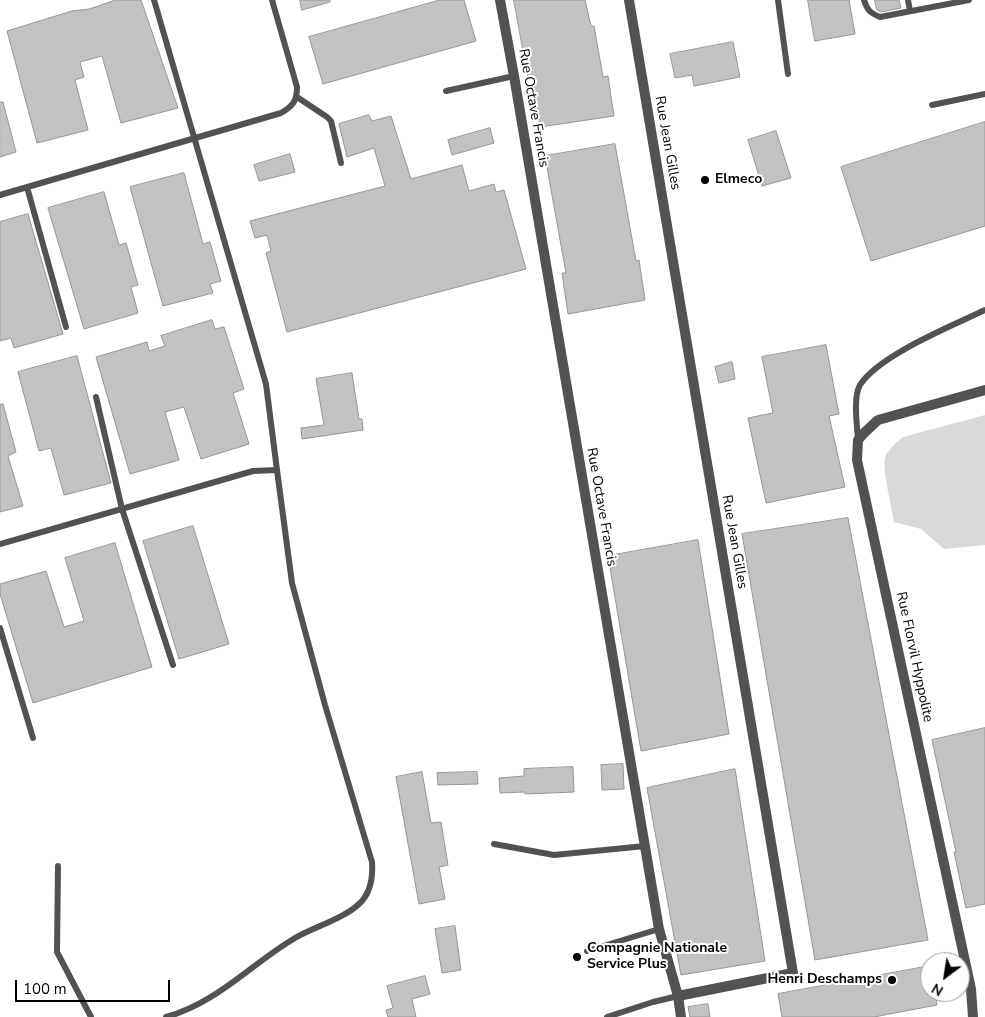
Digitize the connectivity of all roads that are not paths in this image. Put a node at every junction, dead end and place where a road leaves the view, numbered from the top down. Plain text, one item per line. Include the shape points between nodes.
1 (154, 0) edge
2 (272, 0) edge
3 (500, 0) edge
4 (629, 0) edge
5 (778, 0) edge
6 (864, 0) edge
7 (908, 0) edge
8 (969, 0) edge
9 (959, 1) edge
10 (910, 11) junction
11 (788, 74) dead end
12 (514, 76) junction
13 (446, 90) dead end
14 (985, 94) edge
15 (297, 97) junction
16 (932, 105) dead end
17 (195, 138) junction
18 (341, 163) dead end
19 (27, 187) junction
20 (0, 195) edge
21 (985, 310) edge
22 (66, 327) dead end
23 (985, 390) edge
24 (96, 397) dead end
25 (858, 440) junction
26 (277, 470) junction
27 (122, 509) junction
28 (0, 544) edge
29 (0, 628) edge
30 (173, 666) dead end
31 (33, 738) dead end
32 (494, 844) dead end
33 (645, 846) junction
34 (58, 866) dead end
35 (659, 930) junction
36 (587, 951) dead end
37 (678, 996) junction
38 (91, 1017) edge
39 (166, 1017) edge
40 (607, 1017) edge
41 (681, 1017) edge
42 (973, 1017) edge

1 - 17 lane
2 - 15 lane
3 - 12 street, Rue Octave Francis
4 - 37 street, Rue Jean Gilles via 793,973
5 - 11 lane
6 - 10 lane via 870,13 880,17
7 - 10 lane
8 - 9 lane
9 - 10 lane
12 - 13 lane
12 - 33 street, Rue Octave Francis
14 - 16 lane
15 - 17 lane via 290,108 281,113
15 - 18 lane via 331,121
17 - 19 lane
17 - 26 lane via 266,384
19 - 20 lane
19 - 22 lane
21 - 25 lane via 877,366 859,386 856,405
23 - 25 street via 878,420
24 - 27 lane
25 - 42 street, Rue Florvil Hyppolite via 857,460 971,989
26 - 27 lane via 253,471
26 - 39 lane via 292,583 372,862 372,874 367,894 359,904 291,941 196,1007
27 - 28 lane
27 - 30 lane
29 - 31 lane
32 - 33 lane via 554,855
33 - 35 street, Rue Octave Francis
34 - 38 lane via 58,952
35 - 36 lane
35 - 37 street, Rue Octave Francis
37 - 40 lane
37 - 41 street, Rue Octave Francis

